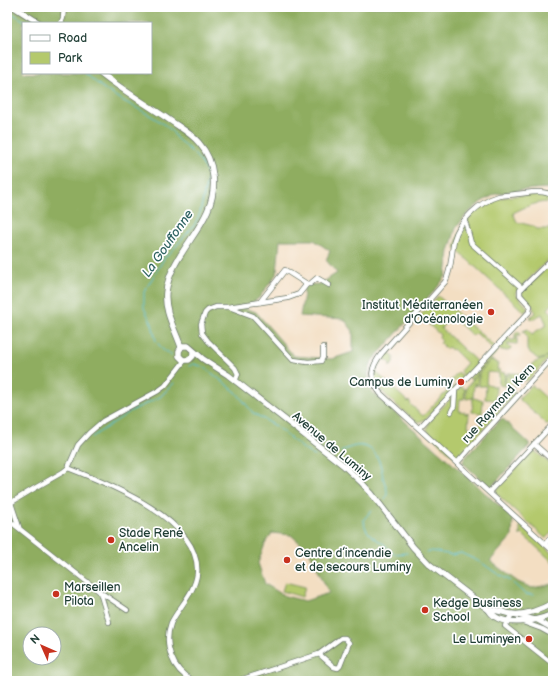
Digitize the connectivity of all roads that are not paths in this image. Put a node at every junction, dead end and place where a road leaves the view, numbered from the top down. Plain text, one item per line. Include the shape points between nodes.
1 (14, 7) edge
2 (64, 7) edge
3 (37, 22) edge
4 (61, 22) edge
5 (102, 74) edge
6 (553, 196) edge
7 (464, 222) junction
8 (553, 258) edge
9 (307, 284) junction
10 (329, 285) dead end
11 (522, 288) junction
12 (260, 302) junction
13 (228, 307) junction
14 (183, 346) junction
15 (323, 347) dead end
16 (193, 351) junction
17 (553, 357) edge
18 (192, 358) junction
19 (182, 359) junction
20 (203, 359) junction
21 (235, 381) junction
22 (455, 391) junction
23 (450, 412) dead end
24 (553, 424) edge
25 (419, 428) junction
26 (534, 444) junction
27 (553, 461) edge
28 (457, 463) junction
29 (68, 468) junction
30 (490, 492) junction
31 (9, 504) edge
32 (7, 518) edge
33 (19, 527) junction
34 (553, 536) edge
35 (545, 544) junction
36 (553, 551) edge
37 (100, 592) junction
38 (553, 603) edge
39 (127, 610) dead end
40 (489, 610) junction
41 (512, 614) junction
42 (552, 614) edge
43 (508, 620) junction
44 (537, 620) junction
45 (520, 621) junction
46 (109, 622) dead end
47 (553, 628) edge
48 (553, 635) edge
49 (319, 654) junction
50 (553, 664) edge
51 (193, 681) edge
52 (237, 681) edge

1 - 3 street
2 - 4 street
5 - 14 street via 190,134 204,149 212,166 214,186 210,206 175,266 168,284 168,311
6 - 7 street via 544,192 498,197 480,206
7 - 11 street via 471,242
7 - 25 street via 455,238 450,270 445,282 382,353 372,372 380,393
8 - 11 street
9 - 10 street via 317,278
9 - 12 street via 294,296
9 - 12 street via 285,270
11 - 22 street via 520,295 530,306 529,312
12 - 13 street
13 - 15 street via 253,316 293,360 319,362
13 - 21 street via 208,310 201,324 204,337 236,371
14 - 16 street via 190,346
14 - 19 street via 178,352
16 - 18 street
16 - 20 street, Avenue de Luminy
17 - 28 street, rue Raymond Kern
18 - 19 street
18 - 20 street, Avenue de Luminy
19 - 29 street via 165,386 109,417 95,428 78,446
20 - 21 street, Avenue de Luminy
21 - 40 street, Avenue de Luminy via 354,476 426,561
22 - 23 street via 454,406
22 - 25 street
24 - 26 street
25 - 28 street
26 - 27 street
26 - 30 street
28 - 30 street
29 - 31 street
29 - 51 street via 135,497 186,537 195,556 197,575 169,629 168,641 174,663
30 - 35 street
31 - 33 street
32 - 33 street
33 - 37 street
34 - 35 street
35 - 36 street
37 - 39 street
37 - 46 street
38 - 41 street, Avenue de Luminy via 534,611
40 - 41 street, Avenue de Luminy
40 - 43 street, Avenue de Luminy via 492,614
41 - 43 street
41 - 44 street, Avenue de Luminy
42 - 44 street, Avenue de Luminy
42 - 47 street, Avenue de Luminy
43 - 45 street, Avenue de Luminy
43 - 50 street via 505,626 509,630
44 - 45 street, Avenue de Luminy
44 - 47 street, Avenue de Luminy
45 - 48 street, Avenue de Luminy via 542,628
49 - 49 street via 338,668 350,643 342,638
49 - 52 street

